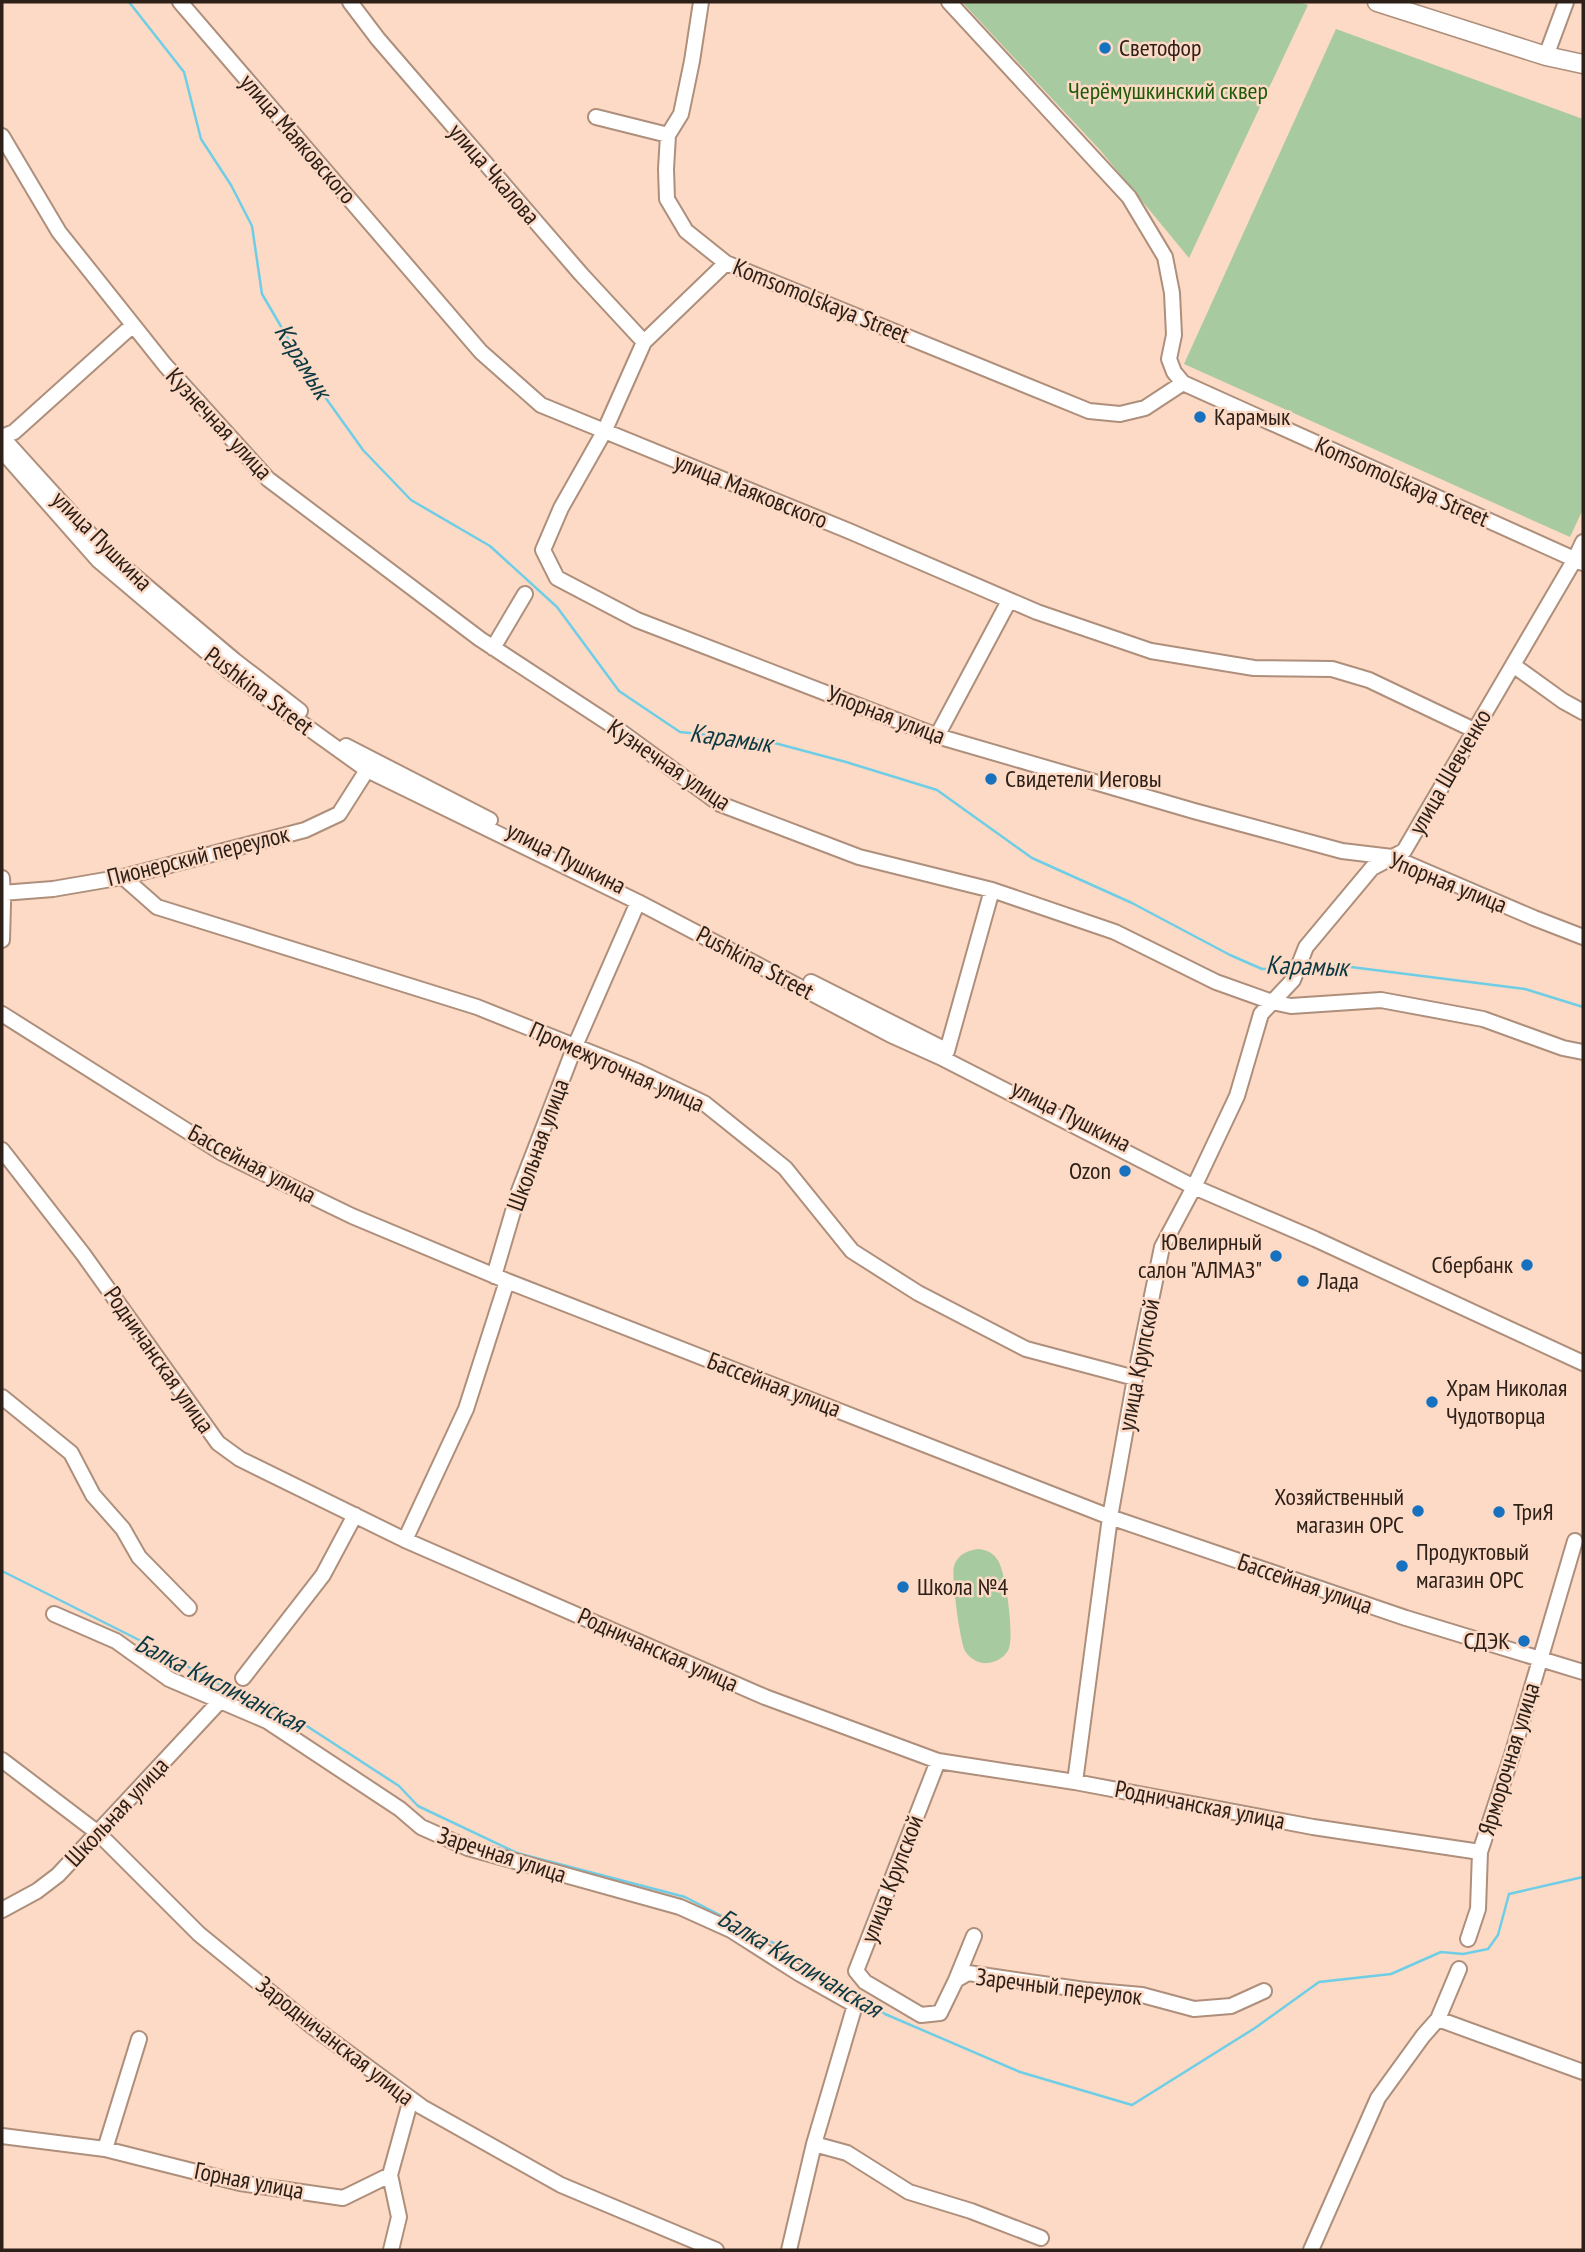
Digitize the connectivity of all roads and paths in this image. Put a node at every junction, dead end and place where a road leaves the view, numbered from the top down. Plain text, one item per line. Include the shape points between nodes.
1 (180, 2) edge
2 (350, 2) edge
3 (701, 2) edge
4 (949, 2) edge
5 (1377, 2) edge
6 (1402, 2) edge
7 (1566, 2) edge
8 (1547, 51) junction
9 (1583, 55) edge
10 (1583, 64) edge
11 (596, 117) dead end
12 (668, 135) junction
13 (2, 136) edge
14 (726, 264) junction
15 (133, 325) junction
16 (644, 342) junction
17 (1183, 383) junction
18 (604, 432) junction
19 (2, 437) edge
20 (2, 451) edge
21 (1583, 542) edge
22 (1579, 561) edge
23 (525, 594) dead end
24 (1009, 601) junction
25 (493, 648) junction
26 (1513, 665) junction
27 (1583, 712) edge
28 (1475, 730) junction
29 (937, 736) junction
30 (367, 770) junction
31 (1392, 857) junction
32 (123, 877) junction
33 (2, 878) edge
34 (992, 890) junction
35 (2, 893) edge
36 (638, 902) junction
37 (1583, 937) edge
38 (2, 940) edge
39 (1293, 980) joint
40 (1272, 1002) junction
41 (2, 1014) edge
42 (575, 1046) junction
43 (1583, 1052) edge
44 (944, 1054) junction
45 (2, 1150) edge
46 (1194, 1187) junction
47 (501, 1278) junction
48 (1583, 1363) edge
49 (1135, 1378) junction
50 (2, 1397) edge
51 (355, 1515) junction
52 (1110, 1517) junction
53 (405, 1540) junction
54 (1575, 1541) dead end
55 (189, 1608) dead end
56 (54, 1614) dead end
57 (1540, 1660) junction
58 (1583, 1672) edge
59 (243, 1678) dead end
60 (220, 1701) junction
61 (2, 1760) edge
62 (938, 1760) junction
63 (1075, 1782) junction
64 (98, 1833) junction
65 (1480, 1852) junction
66 (2, 1910) edge
67 (974, 1936) dead end
68 (1468, 1939) dead end
69 (1458, 1969) dead end
70 (956, 1980) junction
71 (878, 1990) joint
72 (1264, 1992) dead end
73 (1438, 2019) junction
74 (139, 2039) dead end
75 (1583, 2072) edge
76 (411, 2099) junction
77 (2, 2136) edge
78 (814, 2144) junction
79 (99, 2148) junction
80 (390, 2175) junction
81 (1041, 2238) dead end
82 (391, 2250) edge
83 (716, 2250) edge
84 (789, 2250) edge
85 (1311, 2250) edge

1 - 18 street, улица Маяковского via 481,352 541,405
2 - 16 street, улица Чкалова
3 - 12 street, Komsomolskaya Street via 681,114
4 - 17 street via 1129,197 1165,257 1174,335 1169,359
5 - 8 main road
6 - 8 main road
7 - 8 street
8 - 9 main road
8 - 10 main road
11 - 12 street
12 - 14 street, Komsomolskaya Street via 667,199 686,231
13 - 15 street, Кузнечная улица via 59,232
14 - 16 street, Упорная улица
14 - 17 street, Komsomolskaya Street via 1089,411 1120,414 1145,408
15 - 19 street via 14,432
15 - 25 street, Кузнечная улица via 268,479
16 - 18 street, Упорная улица
17 - 22 street, Komsomolskaya Street
18 - 24 street, улица Маяковского
18 - 29 street, Упорная улица via 543,550 557,578 637,620
19 - 44 street, улица Пушкина via 107,553 234,660 349,748
20 - 30 street, Pushkina Street via 99,561 229,671
21 - 22 street, улица Шевченко
22 - 26 street, улица Шевченко
23 - 25 street
24 - 28 street, улица Маяковского via 1151,651 1254,668 1332,669 1369,680
24 - 29 street
25 - 34 street, Кузнечная улица via 613,726 720,804 859,857
26 - 27 street
26 - 28 street, улица Шевченко
28 - 31 street, улица Шевченко via 1404,851
29 - 31 street, Упорная улица via 1342,851
30 - 32 street, Пионерский переулок via 340,814 304,830
30 - 36 street, Pushkina Street
31 - 37 street, Упорная улица
31 - 39 street, улица Шевченко via 1372,868 1306,947
32 - 35 street, Пионерский переулок
32 - 42 street, Промежуточная улица via 157,907 477,1007
33 - 35 street
34 - 40 street, Кузнечная улица via 1115,932 1216,982
34 - 44 street
35 - 38 street
36 - 42 street, Школьная улица
36 - 44 street, Pushkina Street via 891,1035
39 - 40 street, улица Крупской
40 - 43 street, Кузнечная улица via 1291,1006 1381,1000 1483,1019
40 - 46 street, улица Крупской via 1261,1014 1237,1097
41 - 47 street, Бассейная улица via 222,1153 352,1216
42 - 47 street, Школьная улица via 519,1191
42 - 49 street, Промежуточная улица via 705,1103 785,1168 852,1251 918,1293 1026,1349
44 - 46 street, улица Пушкина via 1184,1173
45 - 51 street, Родничанская улица via 218,1443 240,1459
46 - 48 street
46 - 49 street, улица Крупской via 1163,1247
47 - 52 street, Бассейная улица
47 - 53 street, Школьная улица via 467,1409
49 - 52 street, улица Крупской
50 - 55 street via 71,1453 93,1495 123,1529 139,1558
51 - 53 street, Родничанская улица
51 - 59 street via 323,1574
52 - 57 street, Бассейная улица
52 - 63 street, улица Крупской
53 - 62 street, Родничанская улица via 765,1698
54 - 57 street, Ярморочная улица
56 - 60 street, Заречная улица via 116,1641 169,1679
57 - 58 street, Бассейная улица
57 - 65 street, Ярморочная улица
60 - 64 street, Школьная улица
60 - 78 street, Заречная улица via 267,1721 421,1827 468,1848 680,1907 731,1930 855,2005
61 - 64 street, Зародничанская улица
62 - 63 street, Родничанская улица
62 - 71 street, улица Крупской via 856,1971
63 - 65 street, Родничанская улица via 1313,1827
64 - 66 street, Школьная улица via 58,1875
64 - 76 street, Зародничанская улица via 199,1934
65 - 68 street, Ярморочная улица via 1478,1909
67 - 70 street
69 - 73 street
70 - 71 street, Заречный переулок via 940,2013 921,2015
70 - 72 street, Заречный переулок via 968,1973 1142,1995 1194,2009 1231,2006
73 - 75 street
73 - 85 street via 1378,2098
74 - 79 street
76 - 80 street
76 - 83 street, Зародничанская улица via 561,2185
77 - 79 street, Горная улица
78 - 81 street via 847,2153 909,2192
78 - 84 street
79 - 80 street, Горная улица via 240,2183 343,2198
80 - 82 street via 399,2217

